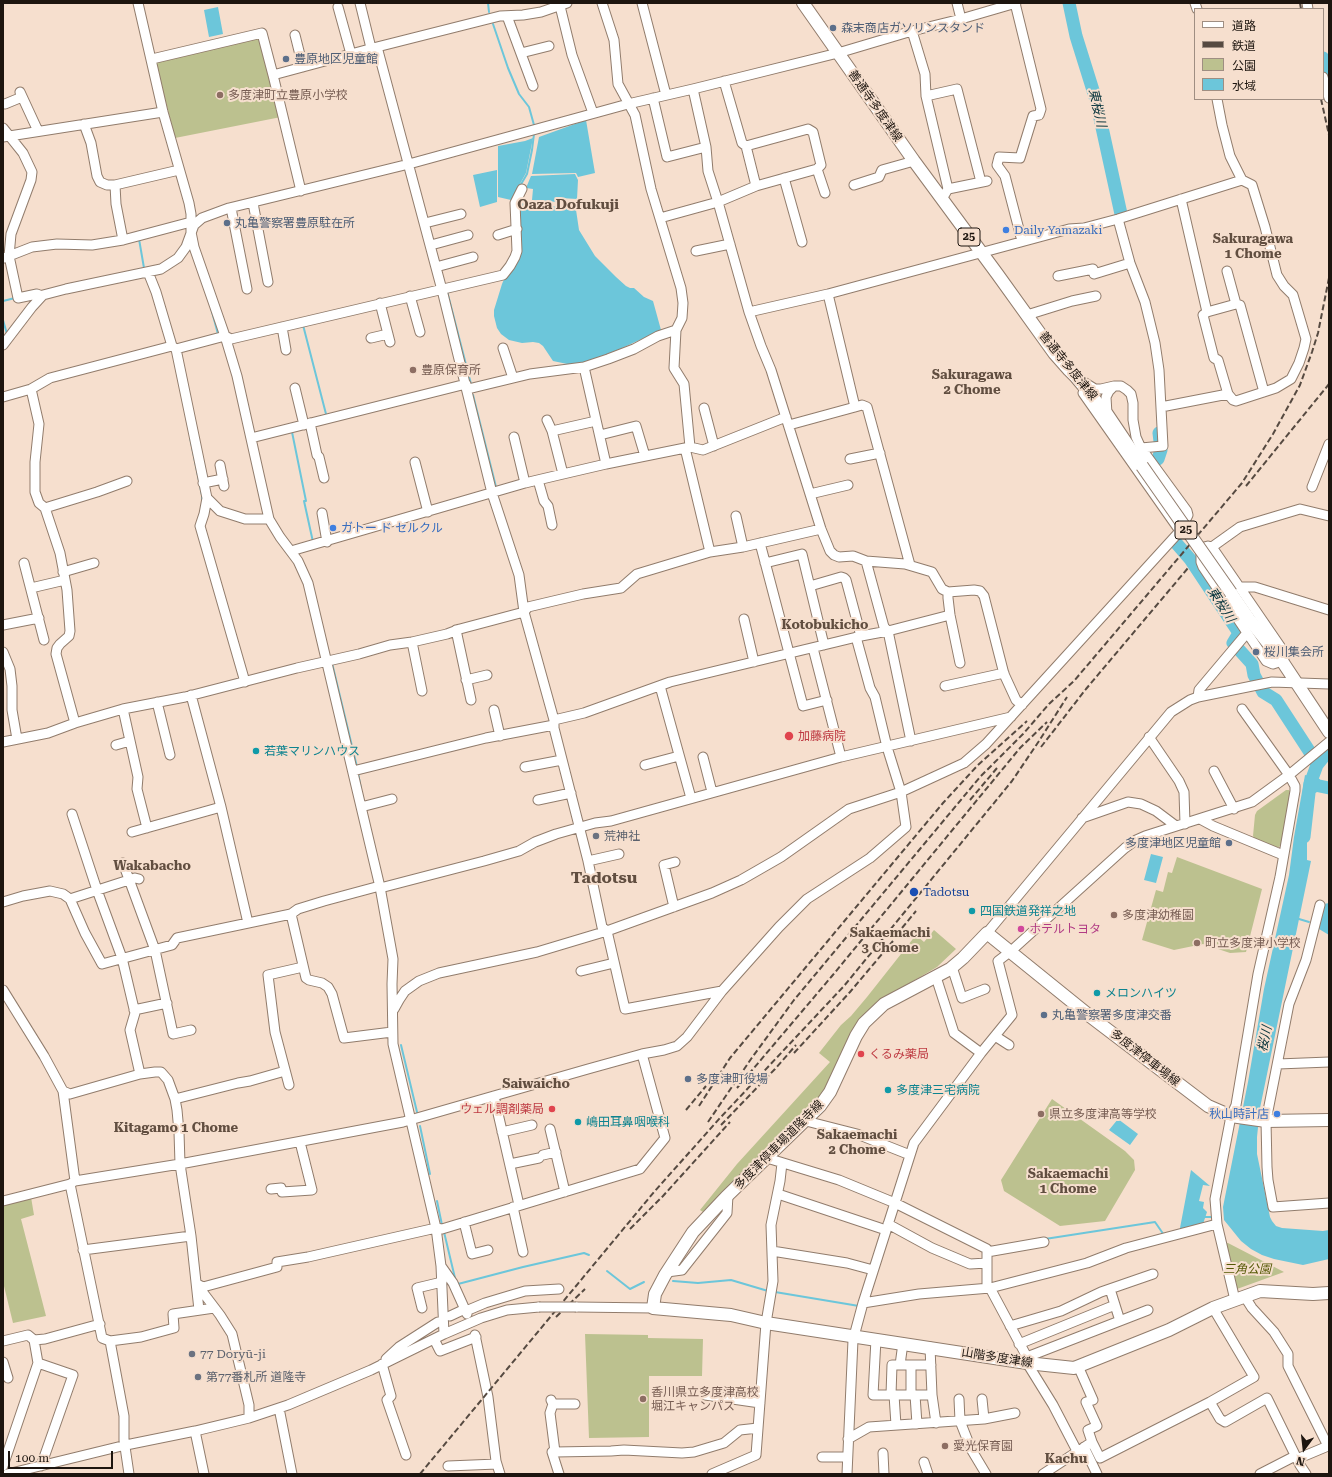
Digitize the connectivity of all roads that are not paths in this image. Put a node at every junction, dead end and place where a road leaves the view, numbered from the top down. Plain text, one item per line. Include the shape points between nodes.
1 (138, 3) edge
2 (360, 3) edge
3 (602, 3) edge
4 (642, 3) edge
5 (803, 3) edge
6 (957, 3) edge
7 (1016, 3) edge
8 (564, 4) edge
9 (338, 7) dead end
10 (540, 8) edge
11 (507, 16) junction
12 (961, 20) junction
13 (912, 31) junction
14 (295, 35) dead end
15 (549, 46) dead end
16 (374, 48) junction
17 (521, 53) junction
18 (838, 53) junction
19 (351, 54) junction
20 (152, 59) junction
21 (304, 67) junction
22 (273, 75) junction
23 (1324, 80) edge
24 (724, 81) junction
25 (533, 86) dead end
26 (693, 89) junction
27 (666, 95) junction
28 (926, 96) junction
29 (653, 98) junction
30 (1329, 98) edge
31 (1217, 100) edge
32 (4, 103) edge
33 (628, 104) junction
34 (163, 112) junction
35 (593, 113) junction
36 (84, 124) junction
37 (38, 131) junction
38 (5, 134) edge
39 (746, 146) junction
40 (706, 147) junction
41 (914, 161) junction
42 (409, 164) junction
43 (817, 169) junction
44 (179, 170) junction
45 (784, 178) junction
46 (1242, 180) junction
47 (115, 185) junction
48 (854, 185) dead end
49 (756, 186) junction
50 (522, 189) dead end
51 (302, 191) junction
52 (824, 193) dead end
53 (945, 194) junction
54 (1181, 199) junction
55 (718, 202) junction
56 (253, 203) junction
57 (231, 208) junction
58 (462, 214) dead end
59 (660, 218) junction
60 (1118, 219) junction
61 (191, 222) junction
62 (425, 223) junction
63 (517, 229) junction
64 (191, 232) junction
65 (468, 235) dead end
66 (498, 235) dead end
67 (123, 240) junction
68 (1022, 241) junction
69 (802, 242) dead end
70 (730, 244) junction
71 (431, 246) junction
72 (696, 251) dead end
73 (981, 253) junction
74 (6, 257) edge
75 (473, 257) dead end
76 (1130, 263) junction
77 (436, 267) junction
78 (1227, 271) dead end
79 (148, 272) junction
80 (1058, 276) dead end
81 (268, 282) dead end
82 (247, 289) dead end
83 (442, 290) junction
84 (828, 294) junction
85 (42, 296) junction
86 (410, 296) junction
87 (1096, 296) dead end
88 (1236, 304) junction
89 (381, 305) junction
90 (749, 312) junction
91 (1207, 312) junction
92 (1027, 316) junction
93 (282, 329) junction
94 (676, 330) junction
95 (420, 332) dead end
96 (225, 336) junction
97 (371, 338) dead end
98 (3, 345) edge
99 (174, 348) junction
100 (503, 348) dead end
101 (286, 350) dead end
102 (584, 367) junction
103 (1072, 373) junction
104 (512, 378) junction
105 (1114, 386) junction
106 (467, 387) junction
107 (295, 388) dead end
108 (31, 389) junction
109 (1264, 392) junction
110 (1228, 394) junction
111 (3, 397) edge
112 (855, 407) junction
113 (1161, 407) junction
114 (704, 408) dead end
115 (1107, 414) junction
116 (547, 420) dead end
117 (596, 420) junction
118 (787, 421) junction
119 (309, 425) junction
120 (552, 431) junction
121 (600, 435) junction
122 (514, 437) dead end
123 (251, 438) junction
124 (1329, 444) edge
125 (714, 446) junction
126 (687, 447) junction
127 (1142, 448) junction
128 (880, 453) junction
129 (645, 456) junction
130 (850, 459) dead end
131 (415, 462) dead end
132 (606, 464) junction
133 (220, 465) dead end
134 (564, 474) junction
135 (324, 478) dead end
136 (538, 480) junction
137 (127, 481) dead end
138 (203, 483) junction
139 (525, 483) junction
140 (848, 485) dead end
141 (1312, 486) dead end
142 (492, 493) junction
143 (810, 494) junction
144 (207, 498) junction
145 (45, 508) junction
146 (428, 512) junction
147 (322, 513) dead end
148 (736, 516) dead end
149 (1329, 516) edge
150 (269, 518) junction
151 (552, 525) dead end
152 (822, 530) junction
153 (1180, 531) junction
154 (326, 542) junction
155 (760, 543) junction
156 (743, 547) junction
157 (1212, 547) junction
158 (291, 551) junction
159 (710, 552) junction
160 (866, 561) junction
161 (24, 563) dead end
162 (94, 563) dead end
163 (765, 563) junction
164 (910, 565) junction
165 (64, 576) junction
166 (810, 586) junction
167 (31, 588) junction
168 (1235, 590) junction
169 (948, 592) junction
170 (1329, 610) edge
171 (524, 612) junction
172 (950, 615) junction
173 (39, 618) junction
174 (744, 619) dead end
175 (3, 626) edge
176 (456, 630) junction
177 (888, 631) junction
178 (1247, 632) junction
179 (859, 637) junction
180 (44, 640) dead end
181 (412, 642) junction
182 (824, 645) junction
183 (814, 648) junction
184 (3, 652) edge
185 (790, 654) junction
186 (327, 661) junction
187 (1282, 661) junction
188 (754, 662) junction
189 (960, 663) dead end
190 (1004, 673) junction
191 (488, 675) dead end
192 (466, 680) junction
193 (245, 682) junction
194 (1296, 683) junction
195 (1329, 684) edge
196 (660, 686) junction
197 (945, 686) dead end
198 (422, 691) dead end
199 (191, 695) junction
200 (1198, 697) junction
201 (471, 700) dead end
202 (827, 700) junction
203 (158, 702) junction
204 (1022, 705) junction
205 (123, 709) junction
206 (1242, 709) dead end
207 (494, 710) dead end
208 (1011, 718) junction
209 (75, 723) junction
210 (554, 723) junction
211 (1329, 732) edge
212 (500, 736) junction
213 (1149, 738) junction
214 (17, 739) junction
215 (911, 741) junction
216 (3, 742) edge
217 (130, 742) junction
218 (1329, 742) edge
219 (116, 745) dead end
220 (887, 747) junction
221 (170, 755) dead end
222 (680, 756) junction
223 (703, 757) dead end
224 (841, 757) junction
225 (562, 760) junction
226 (645, 765) dead end
227 (525, 767) dead end
228 (353, 771) junction
229 (1214, 771) dead end
230 (1289, 775) junction
231 (712, 792) junction
232 (900, 792) junction
233 (571, 793) junction
234 (691, 798) junction
235 (392, 799) dead end
236 (538, 800) dead end
237 (363, 806) junction
238 (221, 807) junction
239 (1234, 809) junction
240 (72, 814) dead end
241 (1082, 818) junction
242 (1200, 819) junction
243 (1185, 824) junction
244 (1176, 826) junction
245 (147, 828) junction
246 (579, 828) junction
247 (132, 832) dead end
248 (619, 854) dead end
249 (1283, 855) junction
250 (588, 861) junction
251 (675, 862) dead end
252 (123, 863) dead end
253 (139, 879) dead end
254 (129, 880) junction
255 (380, 887) junction
256 (97, 890) junction
257 (70, 899) junction
258 (3, 902) edge
259 (1320, 905) dead end
260 (674, 907) junction
261 (292, 914) junction
262 (248, 923) junction
263 (607, 931) junction
264 (987, 933) junction
265 (154, 950) junction
266 (1011, 951) junction
267 (122, 958) junction
268 (614, 963) junction
269 (303, 966) junction
270 (952, 967) junction
271 (580, 971) dead end
272 (936, 977) junction
273 (392, 988) junction
274 (985, 989) dead end
275 (3, 990) edge
276 (722, 991) junction
277 (404, 994) junction
278 (167, 1003) junction
279 (134, 1010) junction
280 (393, 1012) junction
281 (191, 1030) dead end
282 (392, 1032) junction
283 (995, 1036) junction
284 (1009, 1045) dead end
285 (981, 1053) junction
286 (642, 1054) junction
287 (1329, 1062) edge
288 (1278, 1064) junction
289 (285, 1071) junction
290 (140, 1074) junction
291 (289, 1085) dead end
292 (63, 1092) junction
293 (494, 1096) junction
294 (175, 1100) junction
295 (1234, 1117) junction
296 (411, 1120) junction
297 (1263, 1120) junction
298 (1329, 1120) edge
299 (806, 1121) junction
300 (532, 1125) dead end
301 (550, 1129) dead end
302 (502, 1132) junction
303 (300, 1142) junction
304 (556, 1152) junction
305 (910, 1155) junction
306 (767, 1158) junction
307 (782, 1163) junction
308 (180, 1164) junction
309 (510, 1164) junction
310 (72, 1183) junction
311 (271, 1189) dead end
312 (565, 1192) junction
313 (778, 1194) junction
314 (3, 1201) edge
315 (895, 1203) junction
316 (1329, 1203) edge
317 (516, 1206) junction
318 (464, 1222) junction
319 (1217, 1224) junction
320 (887, 1227) junction
321 (436, 1228) junction
322 (190, 1236) junction
323 (1044, 1242) dead end
324 (83, 1250) junction
325 (488, 1250) dead end
326 (772, 1251) junction
327 (523, 1252) dead end
328 (987, 1252) junction
329 (987, 1263) junction
330 (441, 1266) junction
331 (873, 1270) junction
332 (1153, 1274) dead end
333 (442, 1282) junction
334 (197, 1284) junction
335 (559, 1288) dead end
336 (988, 1288) junction
337 (1110, 1289) junction
338 (1329, 1293) edge
339 (1240, 1298) junction
340 (863, 1303) junction
341 (418, 1304) dead end
342 (1115, 1305) junction
343 (214, 1308) junction
344 (653, 1308) junction
345 (1213, 1308) junction
346 (199, 1310) junction
347 (1148, 1310) dead end
348 (466, 1311) junction
349 (450, 1316) dead end
350 (1120, 1321) junction
351 (438, 1322) dead end
352 (766, 1323) junction
353 (100, 1324) junction
354 (1010, 1326) junction
355 (444, 1334) junction
356 (855, 1336) junction
357 (434, 1339) junction
358 (876, 1339) junction
359 (34, 1340) junction
360 (3, 1341) edge
361 (110, 1341) junction
362 (903, 1343) junction
363 (1019, 1344) junction
364 (930, 1347) junction
365 (1027, 1360) junction
366 (3, 1362) edge
367 (38, 1363) junction
368 (381, 1365) junction
369 (900, 1365) junction
370 (911, 1365) junction
371 (931, 1365) junction
372 (1078, 1366) junction
373 (8, 1378) dead end
374 (705, 1395) dead end
375 (893, 1395) junction
376 (913, 1395) junction
377 (932, 1395) junction
378 (959, 1399) dead end
379 (982, 1399) dead end
380 (1210, 1402) junction
381 (760, 1403) junction
382 (575, 1404) dead end
383 (279, 1408) junction
384 (1015, 1413) dead end
385 (249, 1418) junction
386 (984, 1419) junction
387 (960, 1421) junction
388 (936, 1423) junction
389 (917, 1424) junction
390 (896, 1425) junction
391 (758, 1428) junction
392 (195, 1431) junction
393 (848, 1439) junction
394 (1092, 1442) junction
395 (126, 1445) junction
396 (1080, 1449) junction
397 (555, 1452) junction
398 (883, 1453) dead end
399 (406, 1455) dead end
400 (822, 1457) dead end
401 (847, 1457) junction
402 (1296, 1457) junction
403 (924, 1462) dead end
404 (497, 1464) junction
405 (3, 1466) edge
406 (41, 1466) junction
407 (448, 1466) dead end
408 (7, 1474) edge
409 (129, 1474) edge
410 (204, 1474) edge
411 (292, 1474) edge
412 (500, 1474) edge
413 (558, 1474) edge
414 (712, 1474) edge
415 (847, 1474) edge
416 (884, 1474) edge
417 (928, 1474) edge
418 (986, 1474) edge
419 (1043, 1474) edge
420 (1097, 1474) edge
421 (1260, 1474) edge
422 (1306, 1474) edge

1 - 20 street
2 - 16 street
3 - 33 street via 614,40 618,84
4 - 27 street
5 - 18 main road, 善通寺多度津線 / 25
6 - 12 street
7 - 12 street
7 - 68 street via 1041,109 1039,114 1033,116 1020,158 999,158 997,165 1005,176
8 - 10 street
8 - 35 street via 572,55
9 - 19 street
10 - 11 street
11 - 16 street
11 - 17 street
12 - 13 street
13 - 18 street
13 - 28 street via 925,74
14 - 21 street
15 - 17 street
16 - 19 street
16 - 42 street
17 - 25 street
18 - 24 street
18 - 41 main road, 善通寺多度津線 / 25
19 - 21 street
20 - 22 street via 262,33
20 - 34 street
21 - 22 street
22 - 51 street
23 - 30 street
24 - 26 street
24 - 39 street via 742,143
26 - 27 street
26 - 40 street
27 - 29 street
28 - 53 street
28 - 53 street via 957,89 984,182
29 - 33 street
29 - 40 street via 667,157
31 - 46 street via 1230,156
32 - 37 street via 21,94
33 - 35 street
33 - 59 street via 635,115
34 - 36 street
34 - 44 street
35 - 42 street
36 - 37 street
36 - 47 street via 100,182
37 - 38 street
38 - 74 street via 23,153 32,172
39 - 43 street via 808,129 813,132 821,164
39 - 49 street
40 - 55 street via 708,171
41 - 48 street via 882,170 879,177
41 - 53 main road, 善通寺多度津線 / 25
42 - 51 street
42 - 62 street
43 - 45 street
43 - 52 street
44 - 47 street
44 - 61 street via 189,203
45 - 49 street
45 - 69 street
46 - 54 street
46 - 109 street via 1252,184 1277,275 1293,295 1306,339 1291,379
47 - 67 street
49 - 55 street
50 - 63 street via 515,203
51 - 56 street
53 - 73 main road, 善通寺多度津線 / 25
54 - 60 street
54 - 91 street
55 - 59 street
55 - 70 street
56 - 57 street
56 - 81 street
57 - 64 street via 202,218
57 - 82 street
58 - 62 street
59 - 94 street via 681,288 682,318
60 - 68 street via 1084,228 1069,228
60 - 76 street
61 - 64 street
61 - 67 street
62 - 71 street
63 - 66 street
63 - 83 street via 518,244 515,257 503,274
64 - 79 street via 186,247 178,258 161,269
64 - 96 street
65 - 71 street
67 - 74 street via 92,245 57,244 32,247
68 - 73 street
70 - 72 street
70 - 90 street
71 - 77 street
73 - 84 street
73 - 92 main road, 善通寺多度津線 / 25
74 - 85 street via 18,298 37,294
75 - 77 street
76 - 80 street via 1094,274 1093,269
76 - 113 street via 1145,302 1155,343
77 - 83 street
78 - 88 street
79 - 85 street
79 - 99 street
83 - 86 street
83 - 106 street
84 - 90 street
84 - 112 street
85 - 98 street
86 - 89 street
86 - 95 street
87 - 92 street
88 - 91 street
88 - 109 street via 1240,305
89 - 93 street
89 - 97 street via 389,338
90 - 118 street
91 - 110 street via 1203,315 1214,358 1218,360
92 - 103 main road, 善通寺多度津線 / 25
93 - 96 street via 231,339
93 - 101 street
94 - 102 street
94 - 126 street via 674,368 684,384
96 - 99 street
96 - 123 street
99 - 108 street via 50,378
99 - 138 street
100 - 104 street
102 - 104 street
102 - 117 street
103 - 105 street via 1095,389
103 - 115 main road, 善通寺多度津線 / 25
103 - 153 street via 1094,410
104 - 106 street
105 - 115 street via 1106,397
105 - 127 street via 1121,386 1131,394 1136,437
106 - 119 street
106 - 142 street
107 - 119 street
108 - 111 street
108 - 145 street via 39,424 35,492 39,503
109 - 110 street via 1236,401
110 - 113 street
112 - 118 street
112 - 128 street via 867,407
113 - 127 street via 1164,446
114 - 125 street
115 - 168 main road, 善通寺多度津線 / 25, bridge via 1142,466
116 - 120 street
117 - 120 street
117 - 121 street
118 - 125 street
118 - 143 street
119 - 123 street
119 - 135 street
120 - 134 street
121 - 129 street via 636,426
121 - 132 street
122 - 139 street
123 - 150 street
124 - 141 street
125 - 126 street via 703,450
126 - 129 street
126 - 159 street
127 - 153 street via 1187,511 1188,515
128 - 130 street
128 - 164 street
129 - 132 street
131 - 146 street
132 - 134 street
133 - 138 street via 223,483
134 - 136 street
136 - 139 street
136 - 151 street
137 - 145 street
138 - 144 street
139 - 142 street
140 - 143 street
142 - 146 street
142 - 171 street via 519,575
143 - 152 street
144 - 150 street via 220,511 245,519
144 - 193 street via 200,526
145 - 165 street via 60,553
146 - 154 street
147 - 154 street
148 - 156 street
149 - 157 street via 1300,510 1240,527
150 - 158 street
152 - 155 street
152 - 160 street via 834,555 853,556
153 - 204 street
154 - 158 street
155 - 156 street
155 - 163 street
156 - 159 street
157 - 168 street
157 - 178 street via 1204,548 1200,562
158 - 186 street via 308,583
159 - 171 street via 637,574 621,588 528,607
160 - 164 street
160 - 177 street via 884,627
161 - 167 street
162 - 165 street
163 - 166 street via 802,554
163 - 185 street
164 - 169 street via 932,572 942,589
165 - 167 street
165 - 209 street via 70,631 69,636 57,648 56,654
166 - 179 street via 841,577 846,580
166 - 182 street
167 - 173 street
168 - 170 street via 1255,587
168 - 187 main road, 善通寺多度津線 / 25 via 1249,619
169 - 172 street
169 - 190 street via 974,590 980,591 984,596
171 - 176 street
171 - 210 street
172 - 177 street
172 - 189 street
173 - 175 street
173 - 180 street
174 - 188 street
176 - 181 street
176 - 192 street
177 - 179 street
177 - 215 street
178 - 187 street via 1266,661 1273,664
178 - 200 street via 1199,690
179 - 182 street
179 - 220 street
181 - 186 street
181 - 198 street
182 - 183 street
183 - 185 street
183 - 202 street
184 - 214 street via 12,680 12,710
185 - 188 street
185 - 202 street via 803,706
186 - 193 street
186 - 228 street
187 - 194 main road, 善通寺多度津線 / 25
188 - 196 street
190 - 197 street
190 - 204 street via 1016,700
191 - 192 street
192 - 201 street
193 - 199 street
194 - 195 street
194 - 200 street via 1269,683
194 - 211 main road, 善通寺多度津線 / 25
196 - 210 street
196 - 222 street
199 - 203 street
199 - 238 street
200 - 213 street via 1171,712
202 - 224 street
203 - 205 street
203 - 221 street
204 - 208 street
205 - 209 street
205 - 217 street
206 - 230 street
207 - 212 street
208 - 215 street
208 - 232 street via 964,763
209 - 214 street via 48,733
210 - 212 street
210 - 225 street
212 - 228 street
213 - 241 street
213 - 243 street via 1184,792
214 - 216 street
215 - 220 street
217 - 219 street
217 - 245 street via 138,777 137,789
218 - 230 street
220 - 224 street
220 - 232 street
222 - 226 street
222 - 234 street
223 - 231 street
224 - 231 street
225 - 227 street
225 - 233 street
228 - 237 street
229 - 239 street
230 - 239 street via 1252,802
230 - 249 street via 1295,790
231 - 234 street
232 - 260 street via 849,810 782,857 712,893
232 - 276 street via 906,827 870,858 807,899 779,926
233 - 236 street
233 - 246 street
234 - 246 street
235 - 237 street
237 - 255 street
238 - 245 street
238 - 262 street
239 - 242 street
240 - 256 street
241 - 244 street via 1128,802 1141,804 1156,811
241 - 264 street
242 - 243 street
242 - 249 street
243 - 244 street
244 - 266 street via 1145,836 1125,848
245 - 247 street
246 - 250 street
246 - 255 street via 535,842 519,851
248 - 250 street
249 - 295 street via 1258,974
250 - 263 street via 602,927
251 - 260 street via 664,865
252 - 254 street
253 - 254 street
254 - 256 street
254 - 265 street
255 - 261 street via 298,909
255 - 273 street via 393,959
256 - 257 street
256 - 267 street
257 - 258 street via 63,894 50,891
257 - 267 street via 102,964
259 - 288 street via 1306,960 1289,1004
260 - 263 street
261 - 262 street
261 - 269 street
262 - 265 street via 177,938 172,945
263 - 268 street
263 - 277 street via 537,952 439,973 419,981
264 - 266 main road, 多度津停車場線
264 - 270 main road, 多度津停車場道隆寺線
265 - 267 street
265 - 278 street
266 - 283 street via 998,961 1012,1016
266 - 295 main road, 多度津停車場線 via 1091,1017 1200,1100 1219,1112
267 - 279 street
268 - 271 street
268 - 276 street via 625,1009
269 - 282 street via 308,980 322,983 332,994 344,1038
269 - 289 street via 268,975 275,1032
270 - 272 main road, 多度津停車場道隆寺線
270 - 274 street via 962,998
272 - 285 street via 954,1033
272 - 299 main road, 多度津停車場道隆寺線 via 884,1004 864,1023 830,1092
273 - 277 street via 397,995
273 - 280 street
275 - 292 street
276 - 286 street via 687,1037 677,1046
277 - 280 street
278 - 279 street
278 - 281 street via 173,1034
279 - 290 street via 130,1030
280 - 282 street
282 - 296 street
283 - 284 street
283 - 285 street
285 - 305 street via 914,1143
286 - 293 street
286 - 312 street via 665,1138 640,1169
287 - 288 street
288 - 297 street
289 - 291 street
289 - 294 street
290 - 292 street via 70,1094
290 - 294 street via 161,1072 168,1080
292 - 310 street
293 - 296 street
293 - 302 street
294 - 308 street
295 - 297 main road, 多度津停車場線
295 - 319 street via 1215,1199
296 - 303 street
296 - 321 street
297 - 298 main road, 多度津停車場線
297 - 316 street via 1273,1207
299 - 305 street via 856,1134
299 - 306 main road, 多度津停車場道隆寺線
300 - 302 street
301 - 304 street
302 - 309 street
303 - 308 street
303 - 311 street via 312,1190 282,1192 281,1188
304 - 309 street
304 - 312 street
305 - 315 street
306 - 307 street
306 - 344 main road, 多度津停車場道隆寺線 via 693,1232 655,1294
307 - 313 street
307 - 315 street via 839,1180
308 - 310 street
308 - 322 street
309 - 317 street
310 - 314 street
310 - 324 street
312 - 317 street
313 - 320 street
313 - 326 street via 771,1225
315 - 320 street
315 - 328 street via 987,1249
317 - 318 street
317 - 327 street
318 - 321 street via 442,1229
318 - 325 street via 472,1254
319 - 336 street via 1126,1248 1087,1263
319 - 339 street
320 - 329 street via 970,1264
320 - 331 street
321 - 330 street
321 - 334 street via 277,1262 277,1267 203,1286
322 - 324 street
322 - 334 street
323 - 328 street
324 - 353 street
326 - 331 street via 847,1263
326 - 352 street via 773,1281
328 - 329 street
329 - 336 street
330 - 333 street
330 - 348 street via 453,1283
331 - 340 street
332 - 337 street
333 - 341 street via 417,1288
333 - 355 street
334 - 343 street
334 - 346 street
335 - 348 street via 525,1291
336 - 340 street via 919,1294
336 - 354 street
337 - 342 street
337 - 354 street via 1061,1311
338 - 339 main road, 山階多度津線 via 1260,1291
339 - 345 main road, 山階多度津線
339 - 402 street via 1274,1332 1288,1354 1288,1366 1328,1446
340 - 356 street
342 - 350 street
342 - 363 street
343 - 346 street
343 - 385 street via 232,1334 249,1405
344 - 352 main road, 山階多度津線 via 731,1315
344 - 355 street, bridge via 538,1307 507,1310
345 - 372 main road, 山階多度津線 via 1169,1330
345 - 380 street via 1254,1377
346 - 361 street via 173,1314 174,1328 141,1337
347 - 350 street
348 - 349 street
350 - 365 street
351 - 368 street via 399,1347
352 - 356 main road, 山階多度津線
352 - 381 street
353 - 359 street
353 - 361 street via 102,1338
354 - 363 street
355 - 357 street
356 - 358 main road, 山階多度津線
356 - 393 street
357 - 368 street
357 - 404 street via 440,1351 476,1336
358 - 362 main road, 山階多度津線
358 - 375 street via 873,1395
359 - 360 street via 28,1335
359 - 367 street
361 - 395 street via 124,1416
362 - 364 main road, 山階多度津線
362 - 369 street
363 - 365 street
364 - 365 main road, 山階多度津線
364 - 371 street
365 - 372 main road, 山階多度津線 via 1060,1367
365 - 396 street
366 - 373 street
367 - 405 street
367 - 406 street via 73,1374
368 - 383 street
368 - 399 street via 391,1396 387,1400
369 - 370 street
369 - 375 street via 892,1365
370 - 371 street
370 - 376 street
371 - 377 street
372 - 394 street via 1093,1400 1086,1402 1097,1426 1088,1430
374 - 381 street
375 - 376 street
375 - 390 street
376 - 377 street
376 - 389 street
377 - 388 street
378 - 387 street
379 - 386 street
380 - 394 street via 1100,1458
380 - 402 street via 1220,1419 1225,1422 1267,1398
381 - 391 street
382 - 397 street via 552,1402 550,1413
383 - 385 street
383 - 411 street
384 - 386 street
385 - 392 street
386 - 387 street
387 - 388 street
387 - 418 street via 971,1449
388 - 389 street
389 - 390 street
390 - 393 street via 869,1427
391 - 397 street via 740,1430 724,1443 694,1452
391 - 414 street via 756,1455
392 - 395 street
392 - 410 street
393 - 401 street
394 - 396 street
395 - 406 street
395 - 409 street
396 - 419 street
396 - 420 street
397 - 413 street via 552,1452
398 - 416 street
400 - 401 street
401 - 415 street
402 - 421 street
402 - 422 street
403 - 417 street
404 - 407 street
404 - 412 street
406 - 408 street

